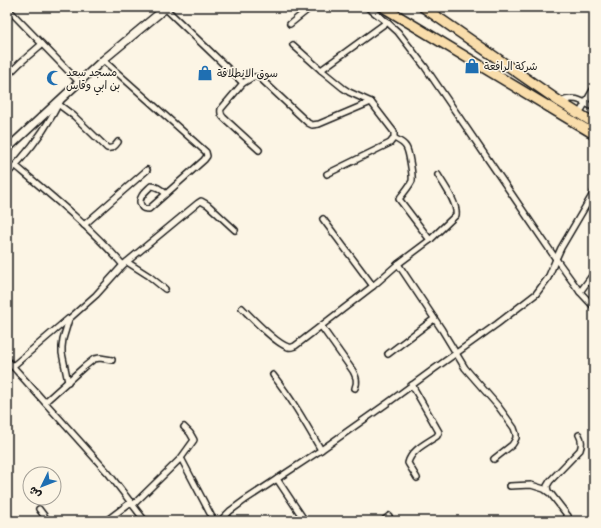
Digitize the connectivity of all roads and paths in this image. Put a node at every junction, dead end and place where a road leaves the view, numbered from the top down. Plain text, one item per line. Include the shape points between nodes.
1 (311, 7) edge
2 (367, 7) edge
3 (383, 7) edge
4 (391, 7) edge
5 (416, 7) edge
6 (423, 7) edge
7 (8, 8) edge
8 (166, 8) edge
9 (438, 17) junction
10 (387, 22) junction
11 (290, 24) dead end
12 (425, 32) junction
13 (42, 44) junction
14 (292, 45) dead end
15 (104, 60) junction
16 (321, 70) junction
17 (7, 76) edge
18 (79, 82) junction
19 (243, 83) junction
20 (594, 88) edge
21 (62, 98) junction
22 (371, 102) junction
23 (560, 102) junction
24 (585, 103) junction
25 (58, 104) junction
26 (594, 108) edge
27 (579, 114) junction
28 (594, 123) edge
29 (594, 134) edge
30 (394, 138) junction
31 (118, 142) dead end
32 (7, 149) edge
33 (259, 150) dead end
34 (16, 166) junction
35 (147, 170) dead end
36 (7, 174) edge
37 (327, 174) dead end
38 (438, 175) dead end
39 (594, 192) edge
40 (166, 194) junction
41 (323, 219) dead end
42 (84, 225) junction
43 (235, 230) dead end
44 (430, 240) junction
45 (556, 259) junction
46 (125, 264) junction
47 (398, 264) junction
48 (594, 273) edge
49 (373, 286) junction
50 (165, 289) dead end
51 (580, 292) junction
52 (594, 307) edge
53 (242, 308) dead end
54 (69, 319) junction
55 (434, 319) junction
56 (320, 326) junction
57 (456, 353) junction
58 (388, 354) dead end
59 (7, 360) edge
60 (112, 360) dead end
61 (13, 366) junction
62 (273, 375) dead end
63 (68, 382) junction
64 (412, 385) junction
65 (355, 388) dead end
66 (45, 402) junction
67 (184, 426) dead end
68 (579, 435) dead end
69 (321, 450) junction
70 (181, 458) junction
71 (494, 459) dead end
72 (417, 478) dead end
73 (277, 479) junction
74 (510, 486) dead end
75 (548, 491) junction
76 (132, 504) junction
77 (39, 509) dead end
78 (388, 516) dead end
79 (48, 521) edge
80 (106, 521) edge
81 (145, 521) edge
82 (214, 521) edge
83 (220, 521) edge
84 (304, 521) edge
85 (382, 521) edge
86 (569, 521) edge

1 - 11 street
2 - 10 street
3 - 12 highway
4 - 12 highway
5 - 9 highway
6 - 9 highway
7 - 13 street
8 - 15 street
8 - 19 street
9 - 23 highway
10 - 16 street
10 - 45 street via 425,67
12 - 29 highway
13 - 17 street
13 - 18 street
14 - 16 street
15 - 18 street
15 - 40 street via 207,154 206,159
16 - 22 street via 349,92
18 - 21 street
19 - 22 street via 253,76 259,77 312,125
19 - 33 street via 220,112
20 - 24 street
21 - 25 street
21 - 32 street
22 - 30 street via 394,132
23 - 24 street via 570,98
23 - 27 highway
24 - 26 street
24 - 27 street
25 - 31 street via 107,148 113,148
25 - 34 street via 44,130
27 - 28 highway
30 - 37 street via 390,143
30 - 44 street via 406,147 412,178 399,199 400,202
34 - 36 street
34 - 42 street
35 - 42 street
38 - 44 street via 457,211
39 - 45 street
40 - 40 street via 149,209 140,205 141,197 151,186
41 - 49 street
42 - 46 street
43 - 46 street via 202,201
44 - 47 street
45 - 51 street
45 - 57 street via 548,278 536,294
46 - 50 street via 144,272
46 - 54 street
47 - 49 street
47 - 55 street
48 - 51 street
49 - 56 street
51 - 52 street
53 - 56 street via 275,339 288,347 295,346
54 - 61 street
54 - 63 street via 62,347
55 - 57 street
55 - 58 street
56 - 65 street via 357,378
57 - 64 street
57 - 71 street via 465,368 514,428 516,438 512,445
59 - 61 street
60 - 63 street via 94,360
61 - 66 street
62 - 69 street via 294,403
63 - 66 street
64 - 69 street
64 - 72 street via 439,432 408,460
66 - 76 street
67 - 70 street via 194,440
68 - 75 street via 582,441 580,450 550,481
69 - 73 street
70 - 76 street
70 - 82 street
73 - 83 street via 238,505
73 - 84 street
74 - 75 street via 531,485
75 - 86 street via 568,516
76 - 80 street
76 - 81 street
77 - 79 street
78 - 85 street

